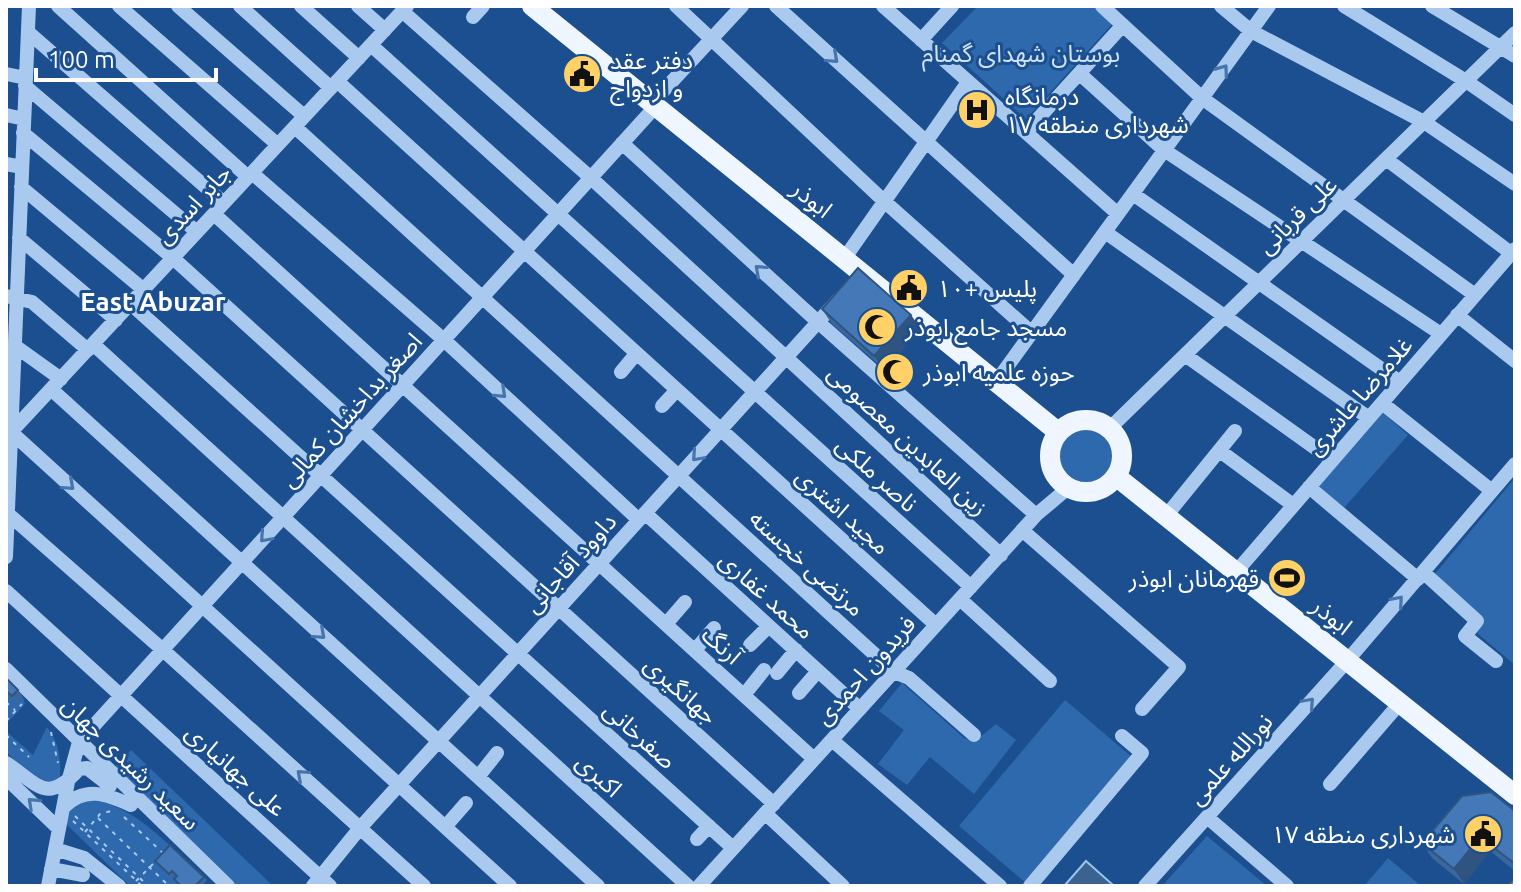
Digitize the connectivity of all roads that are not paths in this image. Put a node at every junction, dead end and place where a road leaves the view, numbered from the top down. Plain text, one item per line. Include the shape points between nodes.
1 (29, 6) edge
2 (58, 6) edge
3 (119, 6) edge
4 (178, 6) edge
5 (240, 6) edge
6 (301, 6) edge
7 (358, 6) edge
8 (532, 6) edge
9 (676, 6) edge
10 (742, 6) edge
11 (776, 6) edge
12 (883, 6) edge
13 (952, 6) edge
14 (1102, 6) edge
15 (1221, 6) edge
16 (1269, 6) edge
17 (1344, 6) edge
18 (1432, 6) edge
19 (405, 8) edge
20 (1123, 25) junction
21 (385, 30) junction
22 (1251, 31) junction
23 (28, 32) junction
24 (1515, 33) edge
25 (711, 39) junction
26 (921, 40) junction
27 (371, 45) junction
28 (1501, 46) junction
29 (1515, 56) edge
30 (359, 58) junction
31 (6, 74) edge
32 (1080, 74) junction
33 (1466, 81) junction
34 (26, 82) junction
35 (968, 82) junction
36 (334, 85) junction
37 (1202, 98) junction
38 (654, 105) junction
39 (6, 115) edge
40 (1515, 115) edge
41 (300, 122) junction
42 (1424, 122) junction
43 (24, 126) junction
44 (1026, 132) junction
45 (926, 142) junction
46 (622, 143) junction
47 (278, 145) junction
48 (1164, 150) junction
49 (1386, 159) junction
50 (6, 164) edge
51 (22, 167) junction
52 (250, 175) junction
53 (591, 178) junction
54 (1515, 184) edge
55 (21, 187) junction
56 (1133, 194) junction
57 (1345, 199) junction
58 (884, 201) junction
59 (219, 208) junction
60 (1118, 214) junction
61 (557, 215) junction
62 (197, 232) junction
63 (1105, 232) junction
64 (1302, 241) junction
65 (15, 246) edge
66 (1513, 251) edge
67 (523, 252) junction
68 (173, 258) junction
69 (844, 259) junction
70 (1074, 275) junction
71 (853, 283) junction
72 (1259, 283) junction
73 (144, 290) junction
74 (1475, 295) junction
75 (483, 296) junction
76 (11, 297) edge
77 (131, 304) junction
78 (1457, 315) junction
79 (1225, 316) junction
80 (116, 320) junction
81 (818, 322) junction
82 (1032, 333) junction
83 (1441, 334) junction
84 (444, 340) junction
85 (12, 341) edge
86 (90, 347) junction
87 (636, 354) junction
88 (1185, 355) junction
89 (786, 357) junction
90 (1515, 361) edge
91 (621, 372) dead end
92 (996, 382) junction
93 (1400, 382) junction
94 (56, 384) junction
95 (10, 385) edge
96 (403, 385) junction
97 (676, 391) junction
98 (754, 393) junction
99 (1382, 403) junction
100 (662, 406) dead end
101 (1369, 418) junction
102 (1110, 428) junction
103 (362, 430) junction
104 (720, 431) junction
105 (1235, 431) dead end
106 (9, 432) edge
107 (1058, 432) junction
108 (1220, 451) junction
109 (1332, 460) junction
110 (1515, 464) edge
111 (8, 471) edge
112 (321, 476) junction
113 (678, 477) junction
114 (1117, 477) junction
115 (1309, 487) junction
116 (1068, 488) junction
117 (1492, 491) junction
118 (1293, 505) junction
119 (7, 512) edge
120 (1036, 515) junction
121 (642, 516) junction
122 (1166, 516) junction
123 (283, 517) junction
124 (1022, 530) junction
125 (1001, 555) junction
126 (6, 557) edge
127 (242, 563) junction
128 (599, 564) junction
129 (1236, 572) junction
130 (1420, 575) junction
131 (84, 579) junction
132 (971, 587) junction
133 (6, 591) edge
134 (74, 591) dead end
135 (960, 599) junction
136 (685, 602) dead end
137 (202, 606) junction
138 (558, 608) junction
139 (666, 624) junction
140 (936, 625) junction
141 (769, 626) junction
142 (714, 628) dead end
143 (750, 645) dead end
144 (163, 650) junction
145 (695, 650) junction
146 (796, 650) junction
147 (518, 653) junction
148 (1347, 661) junction
149 (1496, 661) dead end
150 (6, 669) edge
151 (818, 671) junction
152 (894, 672) junction
153 (1050, 681) dead end
154 (799, 693) dead end
155 (744, 695) junction
156 (121, 696) junction
157 (479, 696) junction
158 (1400, 703) junction
159 (860, 709) junction
160 (1142, 709) dead end
161 (974, 735) dead end
162 (1122, 736) dead end
163 (832, 740) junction
164 (438, 741) junction
165 (79, 742) junction
166 (497, 753) dead end
167 (814, 759) junction
168 (6, 763) edge
169 (478, 777) junction
170 (6, 778) edge
171 (68, 782) junction
172 (399, 784) junction
173 (1330, 784) dead end
174 (1515, 795) edge
175 (466, 803) dead end
176 (64, 809) junction
177 (769, 809) junction
178 (126, 810) junction
179 (1207, 817) junction
180 (709, 826) junction
181 (445, 827) junction
182 (360, 828) junction
183 (59, 829) junction
184 (697, 839) dead end
185 (733, 848) junction
186 (55, 849) junction
187 (51, 869) junction
188 (83, 875) dead end
189 (321, 883) edge
190 (699, 885) edge
191 (48, 886) edge
192 (119, 886) edge
193 (217, 886) edge
194 (228, 886) edge
195 (424, 886) edge
196 (510, 886) edge
197 (598, 886) edge
198 (843, 886) edge
199 (1000, 886) edge
200 (1030, 886) edge
201 (1145, 886) edge
202 (1287, 886) edge

1 - 23 street
2 - 52 street, محمد غفاری
3 - 47 street
4 - 41 street, مرتضی خجسته
5 - 36 street, مجید اشتری
6 - 30 street
7 - 21 street
8 - 38 main road, ابوذر
9 - 25 street
10 - 25 street, اصغر بداخشان کمالی
11 -> 45 street
12 - 26 street
13 - 26 street
14 - 20 street
15 - 22 street
16 - 22 street
17 - 33 street
18 - 28 street
19 - 21 street, جابر اسدی
19 - 53 street, زین العابدین معصومی
20 - 32 street
20 - 37 street
21 - 27 street, جابر اسدی
37 -> 22 street
22 - 42 street
23 - 34 street
23 - 59 street, آرنگ
24 - 28 street, علی قربانی
25 - 38 street, اصغر بداخشان کمالی
25 - 58 street
26 - 35 street
27 - 30 street, جابر اسدی
27 - 61 street, ناصر ملکی
28 - 29 street
28 - 33 street, علی قربانی
30 - 36 street, جابر اسدی
31 - 34 street
32 - 44 street
32 - 48 street
33 - 40 street
33 - 42 street, علی قربانی
34 - 43 street
34 - 62 street
35 - 44 street
35 - 45 street
36 - 41 street, جابر اسدی
36 - 67 street, مجید اشتری
37 - 48 street
37 - 57 street
38 - 46 street, اصغر بداخشان کمالی
38 - 69 main road, ابوذر
39 - 43 street
41 - 47 street, جابر اسدی
41 - 75 street, مرتضی خجسته
42 - 49 street, علی قربانی
42 - 54 street
43 - 51 street
43 - 68 street, جهانگیری
44 - 60 street
45 - 58 street
45 - 70 street
46 - 53 street, اصغر بداخشان کمالی
81 -> 46 street
47 - 52 street, جابر اسدی
48 - 56 street
48 - 64 street
49 - 57 street, علی قربانی
49 - 66 street
50 - 51 street
51 - 55 street
52 - 59 street, جابر اسدی
52 - 84 street, محمد غفاری
53 - 61 street, اصغر بداخشان کمالی
53 - 89 street, زین العابدین معصومی
55 - 65 street
55 - 73 street
56 - 60 street
56 - 72 street
57 - 64 street, علی قربانی
57 - 74 street
58 - 69 street
58 - 82 street
59 - 62 street, جابر اسدی
59 - 96 street, آرنگ
60 - 63 street
61 - 67 street, اصغر بداخشان کمالی
61 - 98 street, ناصر ملکی
62 - 68 street, جابر اسدی
63 - 70 street
63 - 79 street
64 - 72 street, علی قربانی
64 - 83 street
65 - 76 street
65 - 80 street
66 - 74 street, غلامرضا عاشری
67 - 75 street, اصغر بداخشان کمالی
67 - 87 street, مجید اشتری
68 - 73 street, جابر اسدی
68 - 103 street, جهانگیری
69 - 71 main road, ابوذر
70 - 82 street
71 - 81 street, داوود آقاجانی
71 - 92 main road, ابوذر
72 - 79 street, علی قربانی
72 - 93 street
73 - 77 street, جابر اسدی
74 - 78 street, غلامرضا عاشری
75 - 84 street, اصغر بداخشان کمالی
75 - 113 street, مرتضی خجسته
76 - 85 street
76 - 86 street, اکبری via 32,302
77 - 80 street, جابر اسدی
77 - 112 street, صفرخانی
78 - 83 street, غلامرضا عاشری
78 - 90 street
79 - 88 street, علی قربانی
79 - 101 street
80 - 86 street, جابر اسدی
81 - 89 street, داوود آقاجانی
81 - 120 street
82 - 92 street
83 - 93 street, غلامرضا عاشری
84 - 96 street, اصغر بداخشان کمالی
84 -> 121 street, محمد غفاری
85 - 94 street
85 - 95 street
86 - 94 street, جابر اسدی
86 - 123 street, اکبری
87 - 91 street
87 - 97 street, مجید اشتری
88 - 102 street, علی قربانی
88 - 109 street
89 - 98 street, داوود آقاجانی
89 - 125 street, زین العابدین معصومی
92 - 107 main road, ابوذر
93 - 99 street, غلامرضا عاشری
94 - 106 street, جابر اسدی
94 - 127 street
95 - 106 street
96 - 103 street, اصغر بداخشان کمالی
96 - 128 street, آرنگ
97 - 100 street
97 - 104 street, مجید اشتری
98 - 104 street, داوود آقاجانی
98 - 132 street, ناصر ملکی
99 - 101 street, غلامرضا عاشری
99 - 117 street
101 - 109 street, غلامرضا عاشری
102 - 107 main road via 1089,420
102 - 114 main road via 1122,447
103 - 112 street, اصغر بداخشان کمالی
103 - 138 street, جهانگیری
104 -> 113 street, داوود آقاجانی
104 - 140 street, مجید اشتری
105 - 108 street
106 - 111 street
106 -> 137 street
107 - 116 main road via 1050,463
108 - 118 street
108 - 122 street
109 - 115 street, غلامرضا عاشری
110 - 117 street, نورالله علمی
111 - 119 street
112 - 123 street, اصغر بداخشان کمالی
112 - 147 street, صفرخانی
113 - 121 street, داوود آقاجانی
113 - 152 street, مرتضی خجسته
114 - 116 main road via 1100,491
114 - 122 main road, ابوذر
115 - 118 street, غلامرضا عاشری
115 - 130 street
116 - 120 street, فریدون احمدی
117 - 130 street, نورالله علمی
118 - 129 street, غلامرضا عاشری
119 - 126 street
119 - 131 street
120 - 124 street, فریدون احمدی
121 - 128 street, داوود آقاجانی
121 - 141 street, محمد غفاری
122 - 129 main road, ابوذر
123 -> 127 street, اصغر بداخشان کمالی
123 - 157 street, اکبری
124 - 125 street, فریدون احمدی
124 - 160 street via 1179,667
125 - 132 street, فریدون احمدی
127 - 137 street, اصغر بداخشان کمالی
127 -> 164 street
128 - 138 street, داوود آقاجانی
128 - 139 street, آرنگ
129 - 148 main road, ابوذر
148 -> 130 street, نورالله علمی
130 - 149 street via 1477,621 1465,636
131 - 134 street
131 - 144 street
132 - 135 street, فریدون احمدی
133 - 156 street, علی جهانیاری
135 - 140 street, فریدون احمدی
135 - 153 street
136 - 139 street
137 - 144 street, اصغر بداخشان کمالی
137 - 172 street
138 - 147 street, داوود آقاجانی
138 - 177 street, جهانگیری
139 - 145 street, آرنگ
140 - 152 street, فریدون احمدی
141 - 143 street
141 - 146 street, محمد غفاری
142 - 145 street
144 - 156 street, اصغر بداخشان کمالی
182 -> 144 street
145 - 155 street, آرنگ
146 - 151 street, محمد غفاری
146 - 155 street
147 - 157 street, داوود آقاجانی
147 - 180 street, صفرخانی
148 - 158 main road, ابوذر
179 -> 148 street, نورالله علمی
150 - 165 street, سعید رشیدی جهان
151 - 154 street
151 - 159 street, محمد غفاری
152 - 159 street, فریدون احمدی
152 - 161 street, مرتضی خجسته via 909,678
155 - 167 street, آرنگ
156 - 165 street, اصغر بداخشان کمالی
156 - 189 street, علی جهانیاری
157 - 164 street, داوود آقاجانی
157 - 190 street, اکبری
158 - 173 street
158 - 174 main road, ابوذر
159 - 163 street, فریدون احمدی
162 - 200 street via 1142,753
163 - 167 street, فریدون احمدی
163 - 199 street
164 - 169 street
164 - 172 street, داوود آقاجانی
165 - 171 street
165 - 194 street, سعید رشیدی جهان
166 - 169 street
167 - 177 street, فریدون احمدی
168 - 171 street via 36,787 52,790
169 - 197 street
183 -> 170 street
171 - 176 street
171 - 178 street, سعید رشیدی جهان via 87,768
172 - 181 street
172 - 182 street, داوود آقاجانی
175 - 181 street
176 - 178 street via 77,795 89,793 113,797
176 - 183 street
177 - 185 street, فریدون احمدی
177 - 198 street, جهانگیری
178 - 193 street, سعید رشیدی جهان
179 - 201 street, نورالله علمی
179 - 202 street
180 - 184 street
180 - 185 street, صفرخانی
181 - 196 street
182 - 189 street, داوود آقاجانی
182 - 195 street
183 - 186 street
185 - 190 street, فریدون احمدی
186 - 187 street
186 - 192 street via 84,858
187 - 188 street
187 - 191 street

